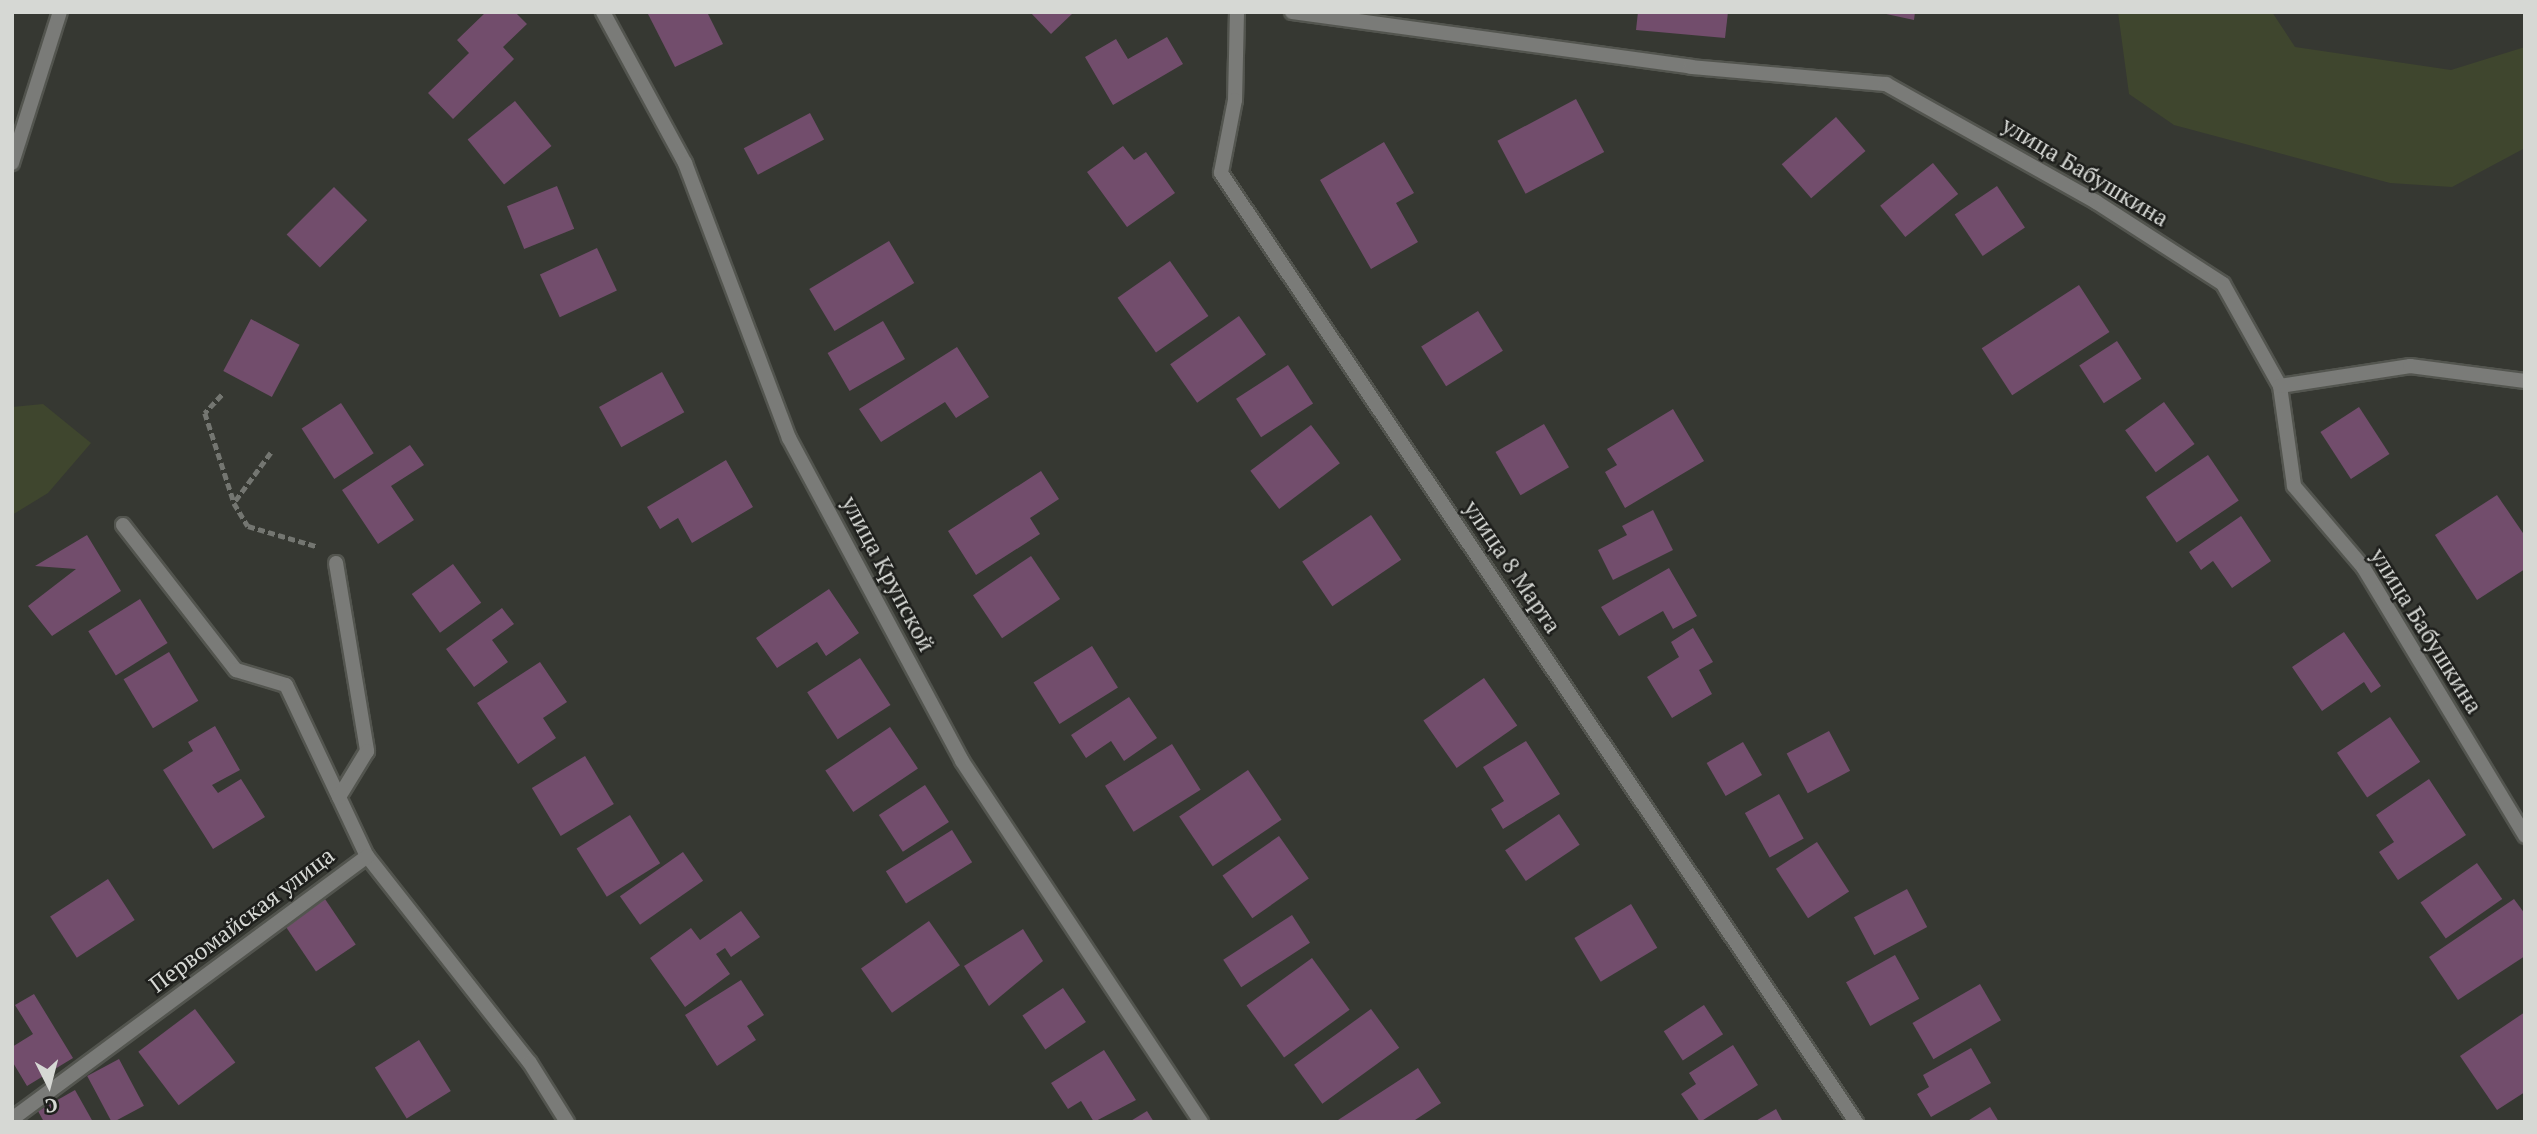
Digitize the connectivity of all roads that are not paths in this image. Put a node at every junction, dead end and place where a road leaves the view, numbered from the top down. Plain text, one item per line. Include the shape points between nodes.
1 (60, 12) edge
2 (603, 12) edge
3 (1237, 12) edge
4 (1292, 12) edge
5 (12, 163) edge
6 (2525, 381) edge
7 (2280, 386) junction
8 (123, 525) dead end
9 (336, 563) road end
10 (339, 797) junction
11 (2525, 836) edge
12 (366, 856) junction
13 (12, 1119) edge
14 (567, 1122) edge
15 (1201, 1122) edge
16 (1856, 1122) edge

1 - 5 street
2 - 15 street, улица Крупской via 685,163 789,438 949,737
3 - 16 street, улица 8 Марта via 1235,100 1221,173
4 - 7 street, улица Бабушкина via 1691,67 1886,84 2096,202 2223,284
6 - 7 street via 2410,366
7 - 11 street, улица Бабушкина via 2294,486 2363,567
8 - 10 street via 236,670 286,685
9 - 10 street via 367,751
10 - 12 street
12 - 13 street, Первомайская улица
12 - 14 street, Первомайская улица via 530,1063

